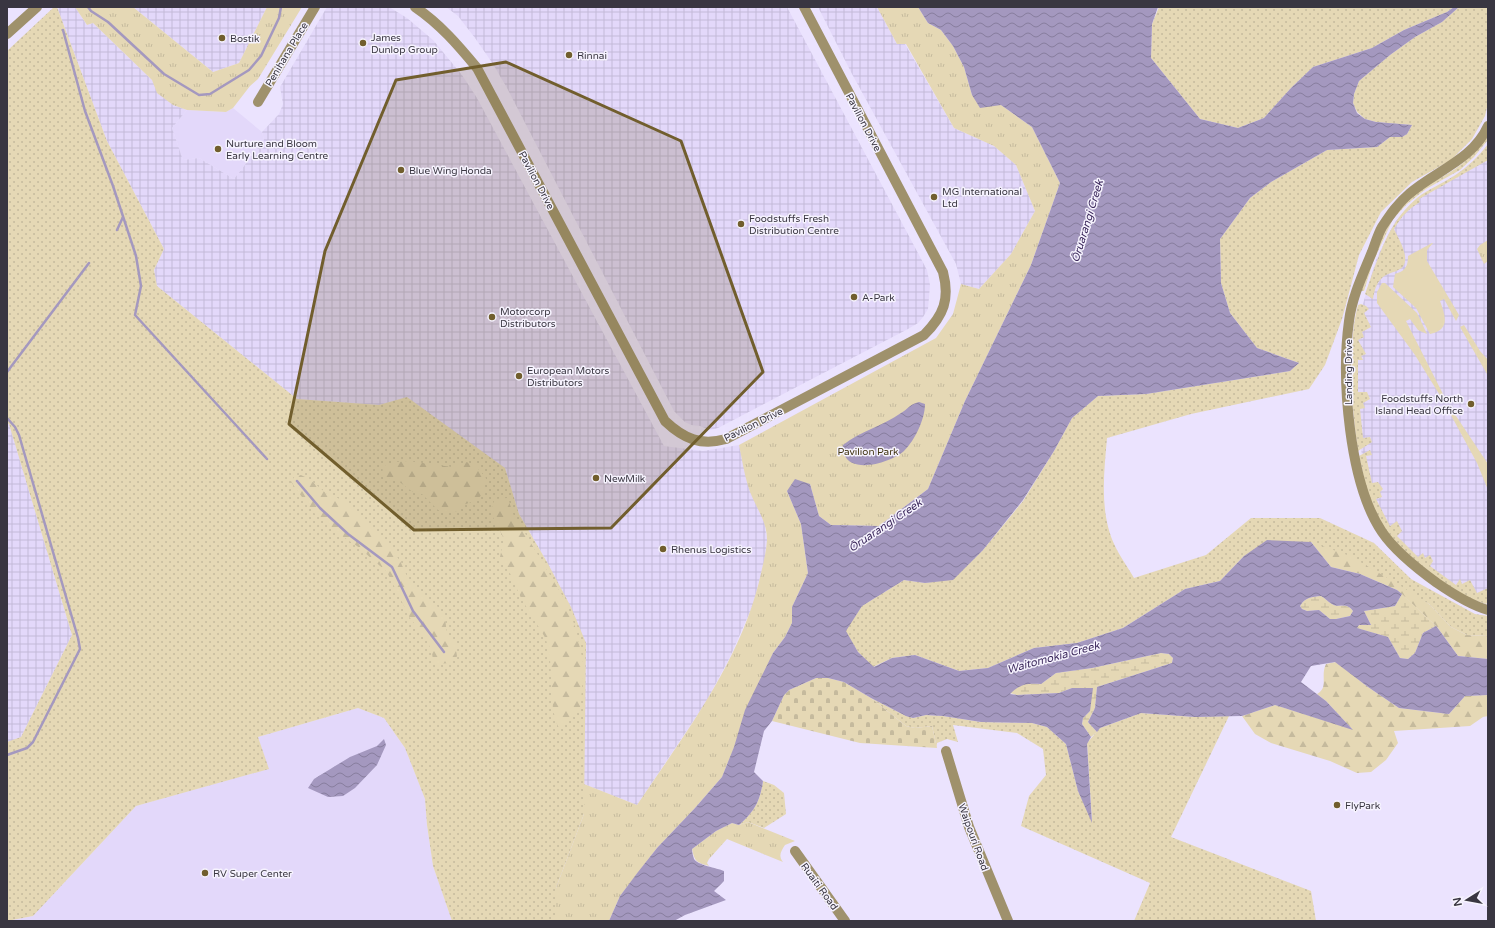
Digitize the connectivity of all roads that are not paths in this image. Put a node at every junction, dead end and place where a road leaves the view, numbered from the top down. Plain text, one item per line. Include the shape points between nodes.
1 (37, 7) edge
2 (315, 7) edge
3 (415, 7) edge
4 (804, 7) edge
5 (7, 34) edge
6 (258, 102) dead end
7 (1488, 126) edge
8 (1488, 610) edge
9 (946, 751) dead end
10 (795, 851) dead end
11 (845, 921) edge
12 (1008, 921) edge

1 - 5 street
2 - 6 street, Penihana Place
3 - 4 street, Pavilion Drive via 453,39 477,68 665,421 683,436 707,442 726,439 924,335 941,316 945,306 946,285 943,272
7 - 8 street, Landing Drive via 1474,146 1457,162 1409,194 1392,212 1381,229 1354,298 1346,357 1347,401 1355,458 1369,508 1382,533 1421,572 1445,589
9 - 12 street, Waipouri Road via 969,827
10 - 11 street, Ruaiti Road

